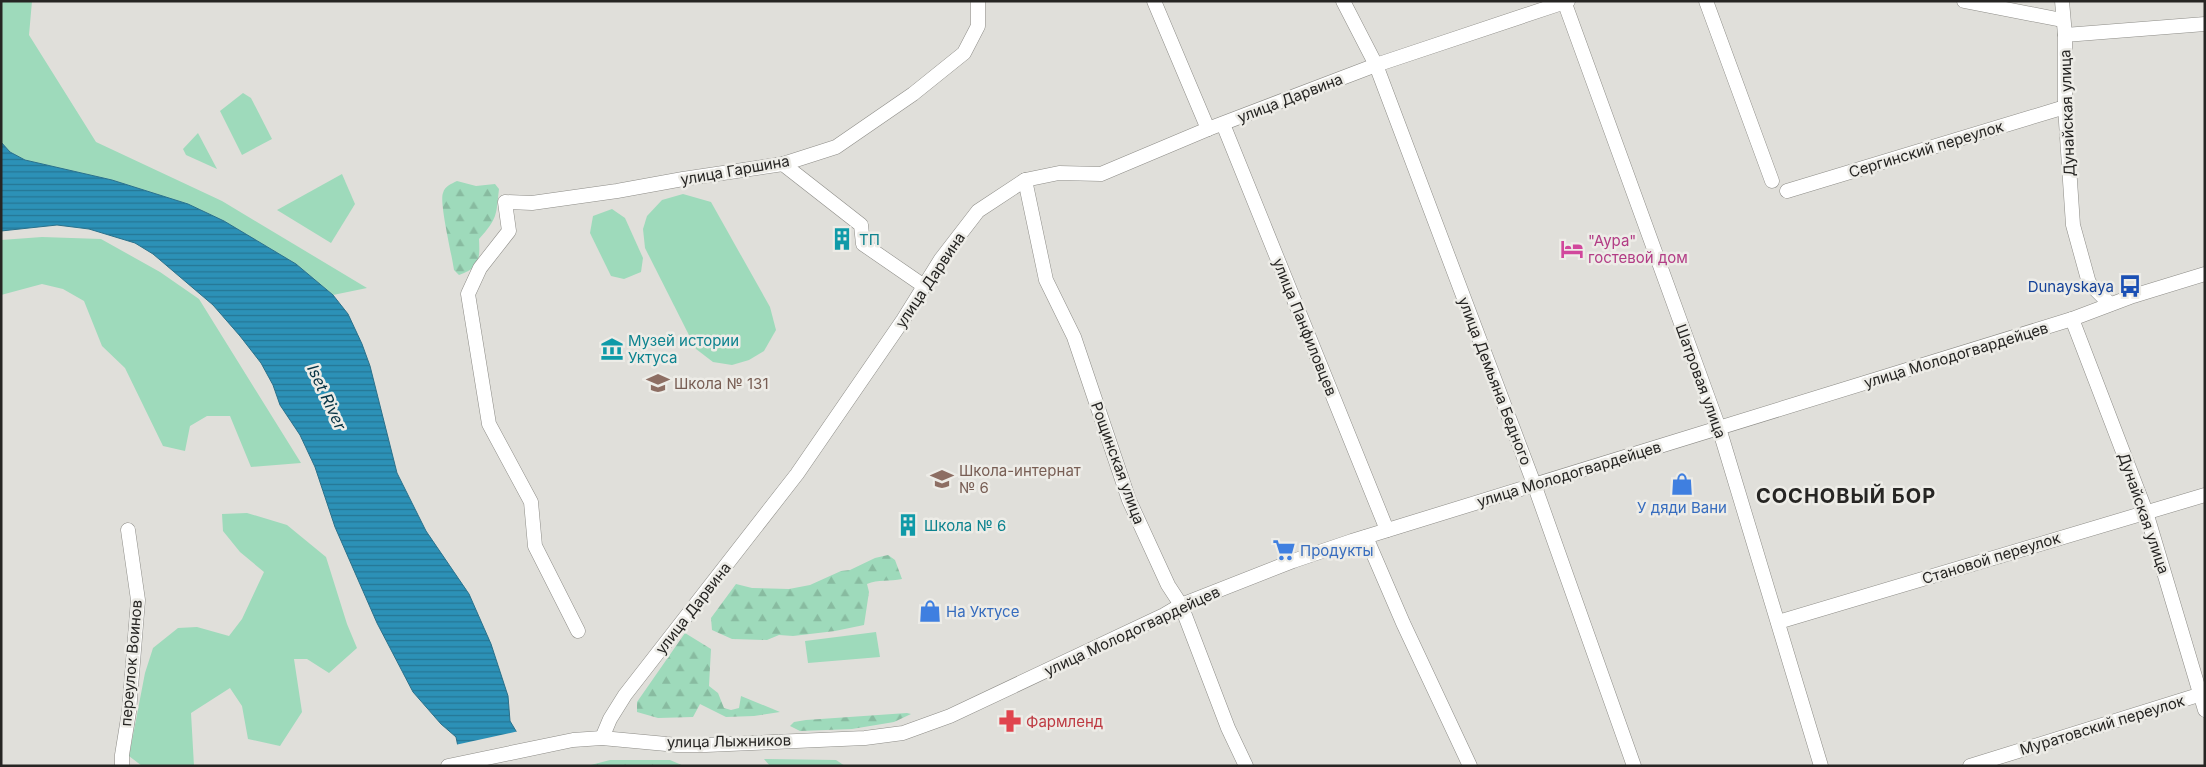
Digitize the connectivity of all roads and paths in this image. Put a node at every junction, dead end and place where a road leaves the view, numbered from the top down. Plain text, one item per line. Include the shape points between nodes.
1 (978, 1) edge
2 (1154, 1) edge
3 (1343, 1) edge
4 (1706, 1) edge
5 (1964, 1) edge
6 (2062, 1) edge
7 (1565, 2) edge
8 (2062, 20) junction
9 (2205, 24) edge
10 (2065, 35) junction
11 (1376, 65) junction
12 (2065, 107) junction
13 (1223, 124) junction
14 (1208, 129) junction
15 (783, 164) junction
16 (1025, 180) junction
17 (1772, 182) dead end
18 (1787, 191) dead end
19 (2205, 274) edge
20 (924, 286) junction
21 (2110, 304) junction
22 (2072, 319) junction
23 (1719, 428) junction
24 (1534, 484) junction
25 (2205, 495) edge
26 (2146, 512) junction
27 (128, 530) dead end
28 (1387, 530) junction
29 (1366, 537) junction
30 (1181, 605) junction
31 (1778, 622) junction
32 (578, 632) dead end
33 (2202, 693) edge
34 (2205, 710) edge
35 (950, 716) joint
36 (602, 738) junction
37 (122, 766) edge
38 (448, 766) edge
39 (1246, 766) edge
40 (1470, 766) edge
41 (1634, 766) edge
42 (1822, 766) edge
43 (1970, 766) edge

1 - 15 street, улица Гаршина via 978,26 964,53 913,94 836,147
2 - 14 street
3 - 11 street, улица Демьяна Бедного
4 - 17 street
5 - 8 street
6 - 8 street, Дунайская улица
7 - 11 street, улица Дарвина
7 - 23 street, Шатровая улица
8 - 10 street, Дунайская улица
9 - 10 street
10 - 12 street, Дунайская улица
11 - 13 street, улица Дарвина
11 - 24 street, улица Демьяна Бедного
12 - 18 street, Сергинский переулок
12 - 21 street, Дунайская улица via 2073,225 2090,283
13 - 14 street, улица Дарвина
13 - 28 street, улица Панфиловцев
14 - 16 street, улица Дарвина via 1101,174 1059,172
15 - 20 street via 861,225 863,244
15 - 32 street, улица Гаршина via 532,203 505,202 509,231 480,268 468,294 489,424 531,502 535,546
16 - 20 street, улица Дарвина via 978,211
16 - 30 street, Рощинская улица via 1046,280 1074,337 1129,500 1168,585
19 - 21 street, улица Молодогвардейцев
20 - 36 street, улица Дарвина via 798,474 625,695
21 - 22 street, улица Молодогвардейцев
22 - 23 street, улица Молодогвардейцев
22 - 26 street, Дунайская улица
23 - 24 street, улица Молодогвардейцев
23 - 31 street, Шатровая улица
24 - 28 street, улица Молодогвардейцев
24 - 41 street, улица Демьяна Бедного
25 - 26 street, Становой переулок
26 - 31 street, Становой переулок
26 - 33 street, Дунайская улица
27 - 37 street, переулок Воинов via 138,600
28 - 29 street, улица Молодогвардейцев
29 - 30 street, улица Молодогвардейцев via 1293,561
29 - 40 street
30 - 35 street, улица Молодогвардейцев
30 - 39 street, Рощинская улица
31 - 42 street, Шатровая улица
33 - 34 street, Дунайская улица
33 - 43 street, Муратовский переулок
35 - 36 street, улица Лыжников via 903,733 865,738 696,745
36 - 38 street, улица Лыжников

